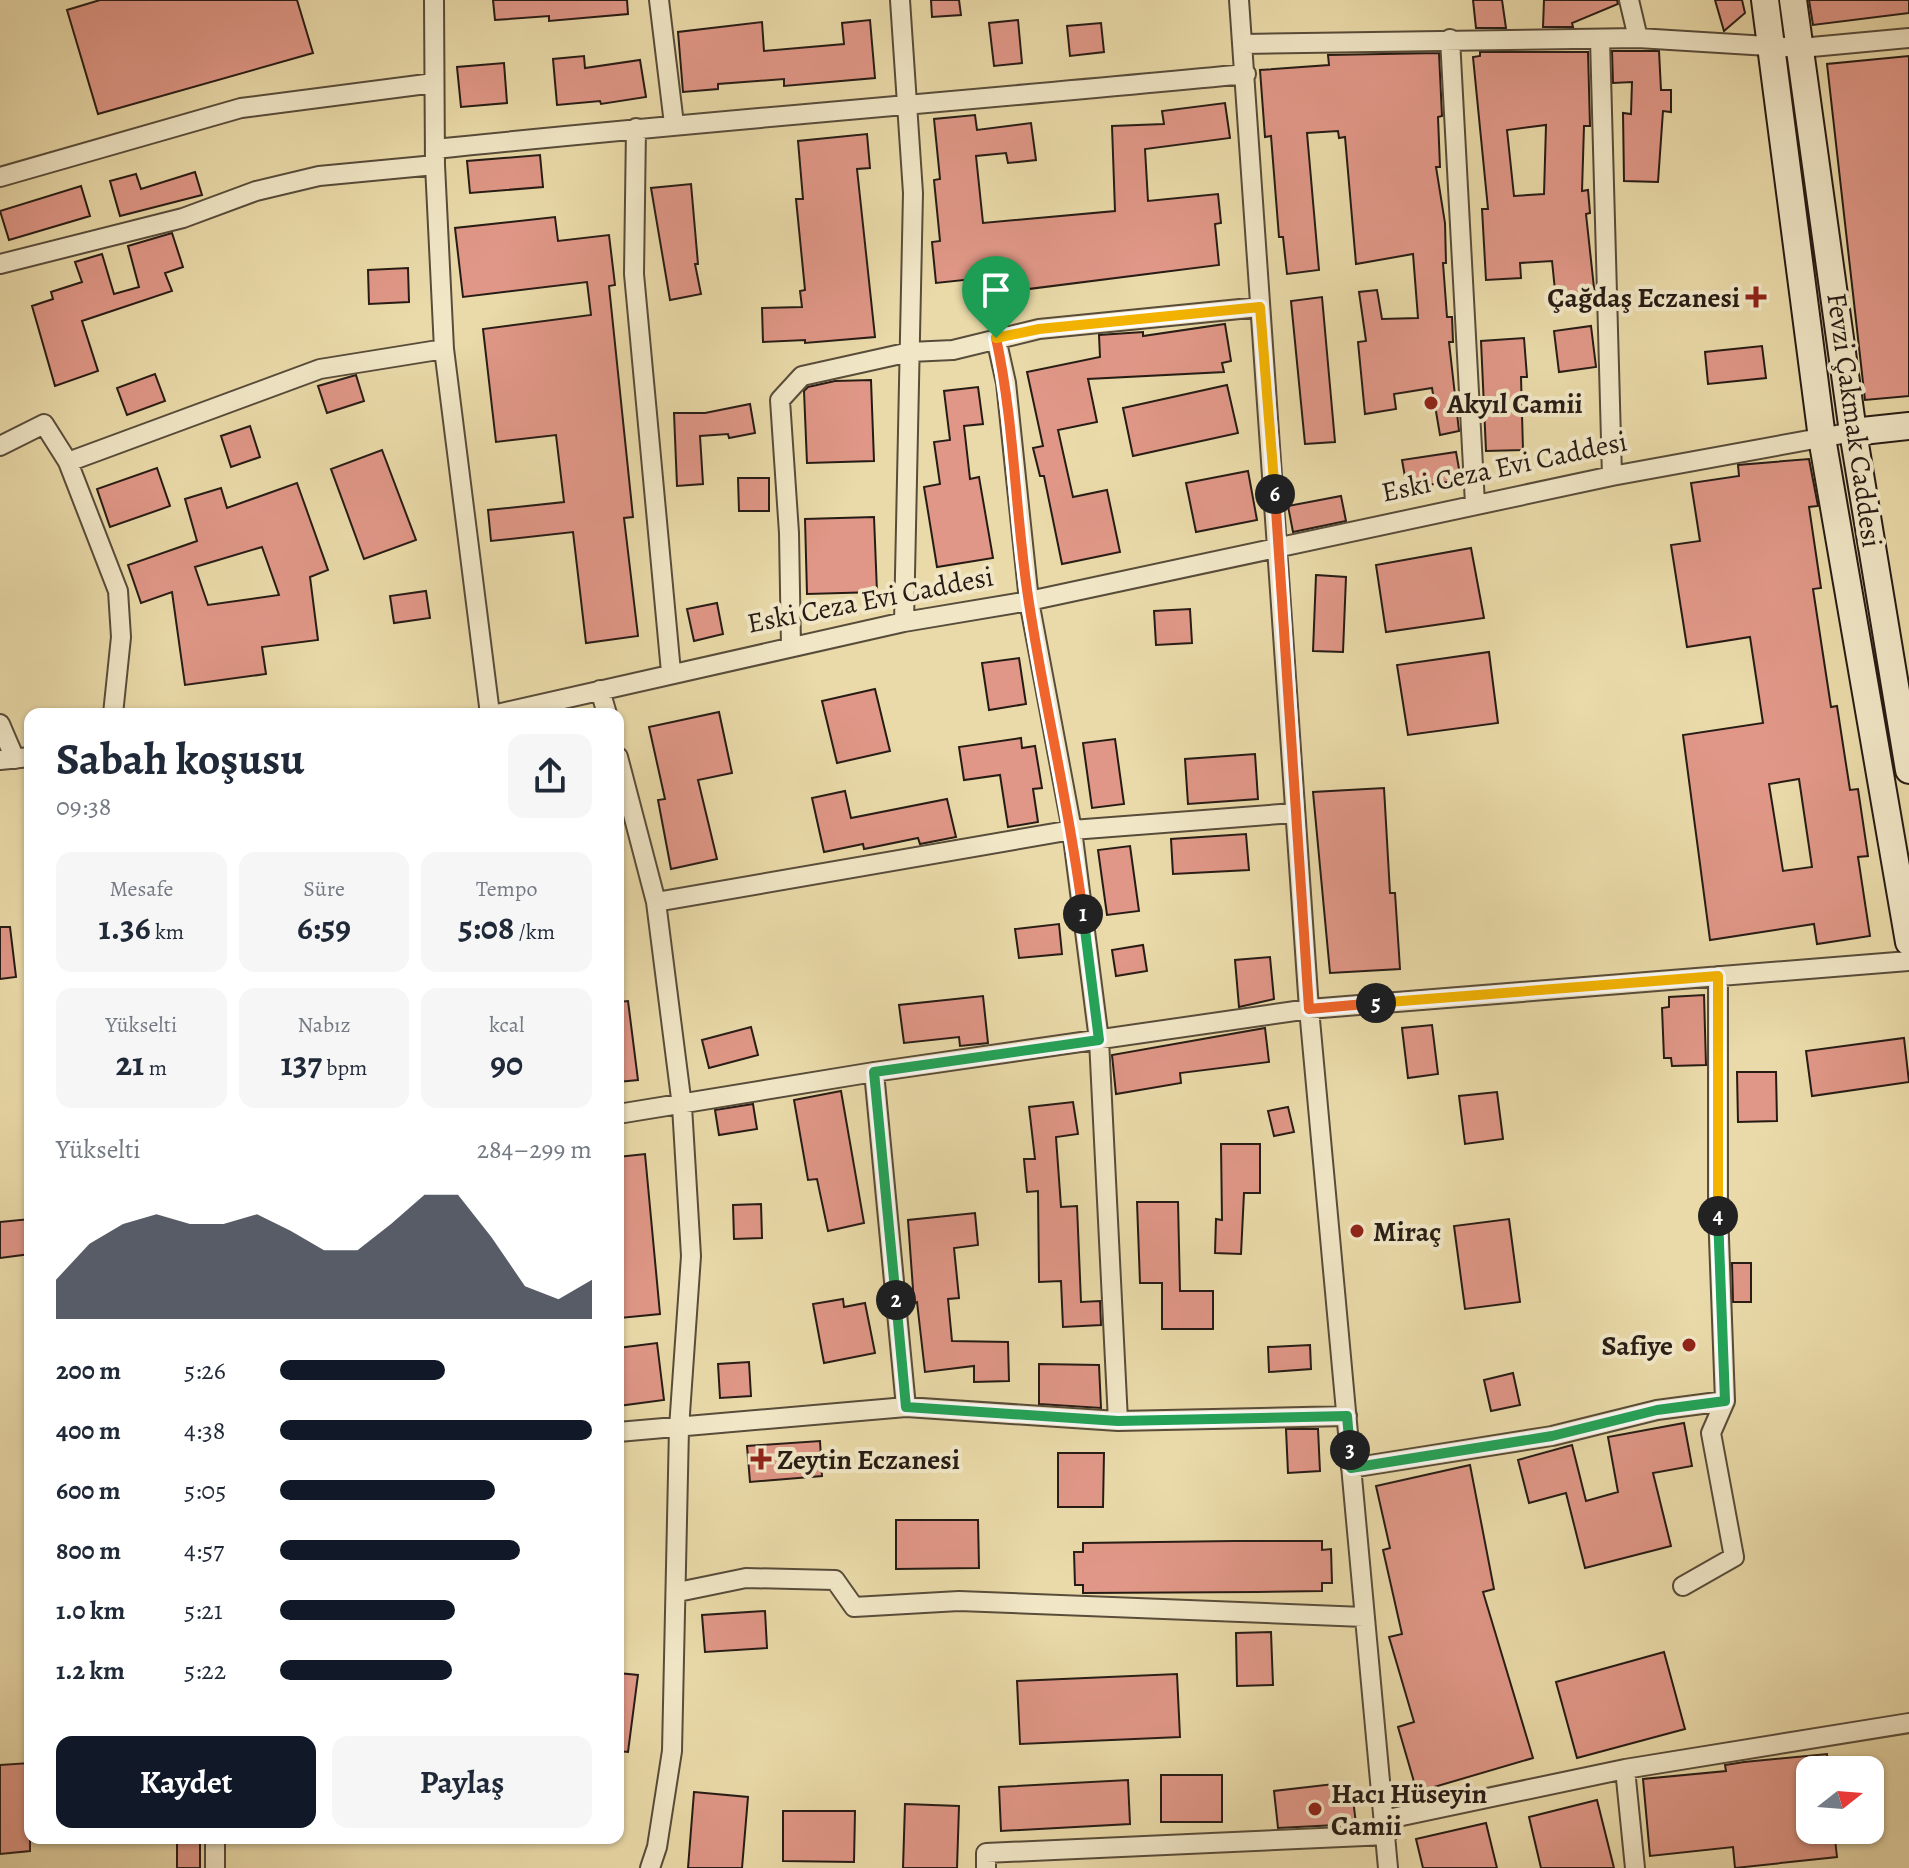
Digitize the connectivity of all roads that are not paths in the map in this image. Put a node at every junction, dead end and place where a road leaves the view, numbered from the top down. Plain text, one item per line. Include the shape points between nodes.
1 (434, 0) edge
2 (659, 0) edge
3 (900, 0) edge
4 (1239, 0) edge
5 (1629, 0) edge
6 (1765, 0) edge
7 (1793, 0) edge
8 (1638, 38) junction
9 (1909, 38) edge
10 (1450, 39) junction
11 (1600, 39) junction
12 (1244, 44) junction
13 (1772, 47) junction
14 (1801, 48) junction
15 (1246, 74) junction
16 (434, 83) junction
17 (908, 107) junction
18 (674, 124) junction
19 (636, 128) junction
20 (435, 157) junction
21 (0, 177) edge
22 (0, 264) edge
23 (1260, 307) junction
24 (996, 338) junction
25 (444, 349) junction
26 (910, 352) junction
27 (1909, 426) edge
28 (1853, 432) junction
29 (1822, 438) junction
30 (0, 446) edge
31 (68, 462) junction
32 (1612, 476) junction
33 (1475, 504) junction
34 (1279, 547) junction
35 (1029, 601) junction
36 (904, 622) junction
37 (791, 647) junction
38 (671, 672) junction
39 (600, 690) junction
40 (114, 708) edge
41 (489, 708) edge
42 (523, 708) edge
43 (605, 708) edge
44 (0, 724) edge
45 (15, 758) edge
46 (1909, 770) edge
47 (624, 780) edge
48 (1294, 813) junction
49 (1072, 830) junction
50 (656, 902) junction
51 (1909, 942) edge
52 (1909, 961) edge
53 (1718, 976) junction
54 (1309, 1009) junction
55 (1099, 1040) junction
56 (874, 1072) junction
57 (682, 1106) junction
58 (624, 1113) edge
59 (1725, 1401) junction
60 (906, 1407) junction
61 (1347, 1416) junction
62 (1118, 1421) junction
63 (679, 1428) junction
64 (624, 1432) edge
65 (1351, 1468) junction
66 (1683, 1586) dead end
67 (678, 1592) junction
68 (1364, 1617) junction
69 (1909, 1723) edge
70 (1625, 1769) junction
71 (1385, 1827) junction
72 (215, 1844) edge
73 (215, 1868) edge
74 (650, 1868) edge
75 (986, 1868) edge
76 (1388, 1868) edge
77 (1635, 1868) edge

1 - 16 street
2 - 18 street
3 - 17 street
4 - 12 street
5 - 8 street
6 - 13 main road, Fevzi Çakmak Caddesi
7 - 14 main road
8 - 11 street
8 - 13 street
9 - 14 street
10 - 11 street
10 - 12 street
10 - 33 street
11 - 32 street
12 - 15 street
13 - 14 street
13 - 29 main road, Fevzi Çakmak Caddesi
14 - 28 main road
15 - 17 street
15 - 23 street
16 - 20 street
16 - 21 street via 241,108
17 - 18 street
17 - 26 street via 913,193
18 - 19 street
19 - 20 street
19 - 38 street via 634,274
20 - 22 street via 256,191 183,218
20 - 25 street
23 - 24 street
23 - 34 street
24 - 26 street via 953,350
24 - 35 street via 1006,383
25 - 31 street via 320,369
25 - 41 street
26 - 36 street
26 - 37 street via 802,376 780,400
27 - 28 main road
28 - 29 street, Eski Ceza Evi Caddesi
28 - 46 main road
29 - 32 street, Eski Ceza Evi Caddesi
29 - 51 main road, Fevzi Çakmak Caddesi
30 - 31 street via 44,424
31 - 40 street via 118,591 121,637
32 - 33 street, Eski Ceza Evi Caddesi
33 - 34 street, Eski Ceza Evi Caddesi
34 - 35 street, Eski Ceza Evi Caddesi
34 - 48 street
35 - 36 street, Eski Ceza Evi Caddesi
35 - 49 street
36 - 37 street, Eski Ceza Evi Caddesi
37 - 38 street, Eski Ceza Evi Caddesi
38 - 39 street, Eski Ceza Evi Caddesi
39 - 42 street, Eski Ceza Evi Caddesi
39 - 43 street
44 - 45 street
47 - 50 street
48 - 49 street
48 - 54 street
49 - 50 street
49 - 55 street
50 - 57 street
52 - 53 street
53 - 54 street
53 - 59 street
54 - 55 street
54 - 61 street
55 - 56 street
55 - 62 street
56 - 57 street
56 - 60 street
57 - 58 street
57 - 63 street via 691,1256
59 - 65 street
59 - 66 street via 1711,1433 1734,1557
60 - 62 street
60 - 63 street
61 - 62 street
61 - 65 street
63 - 64 street
63 - 67 street
65 - 68 street
67 - 68 street via 746,1578 835,1580 854,1607 959,1601
67 - 74 street via 672,1751
68 - 71 street
69 - 70 street
70 - 71 street
70 - 77 street
71 - 75 street via 986,1853
71 - 76 street
72 - 73 street

